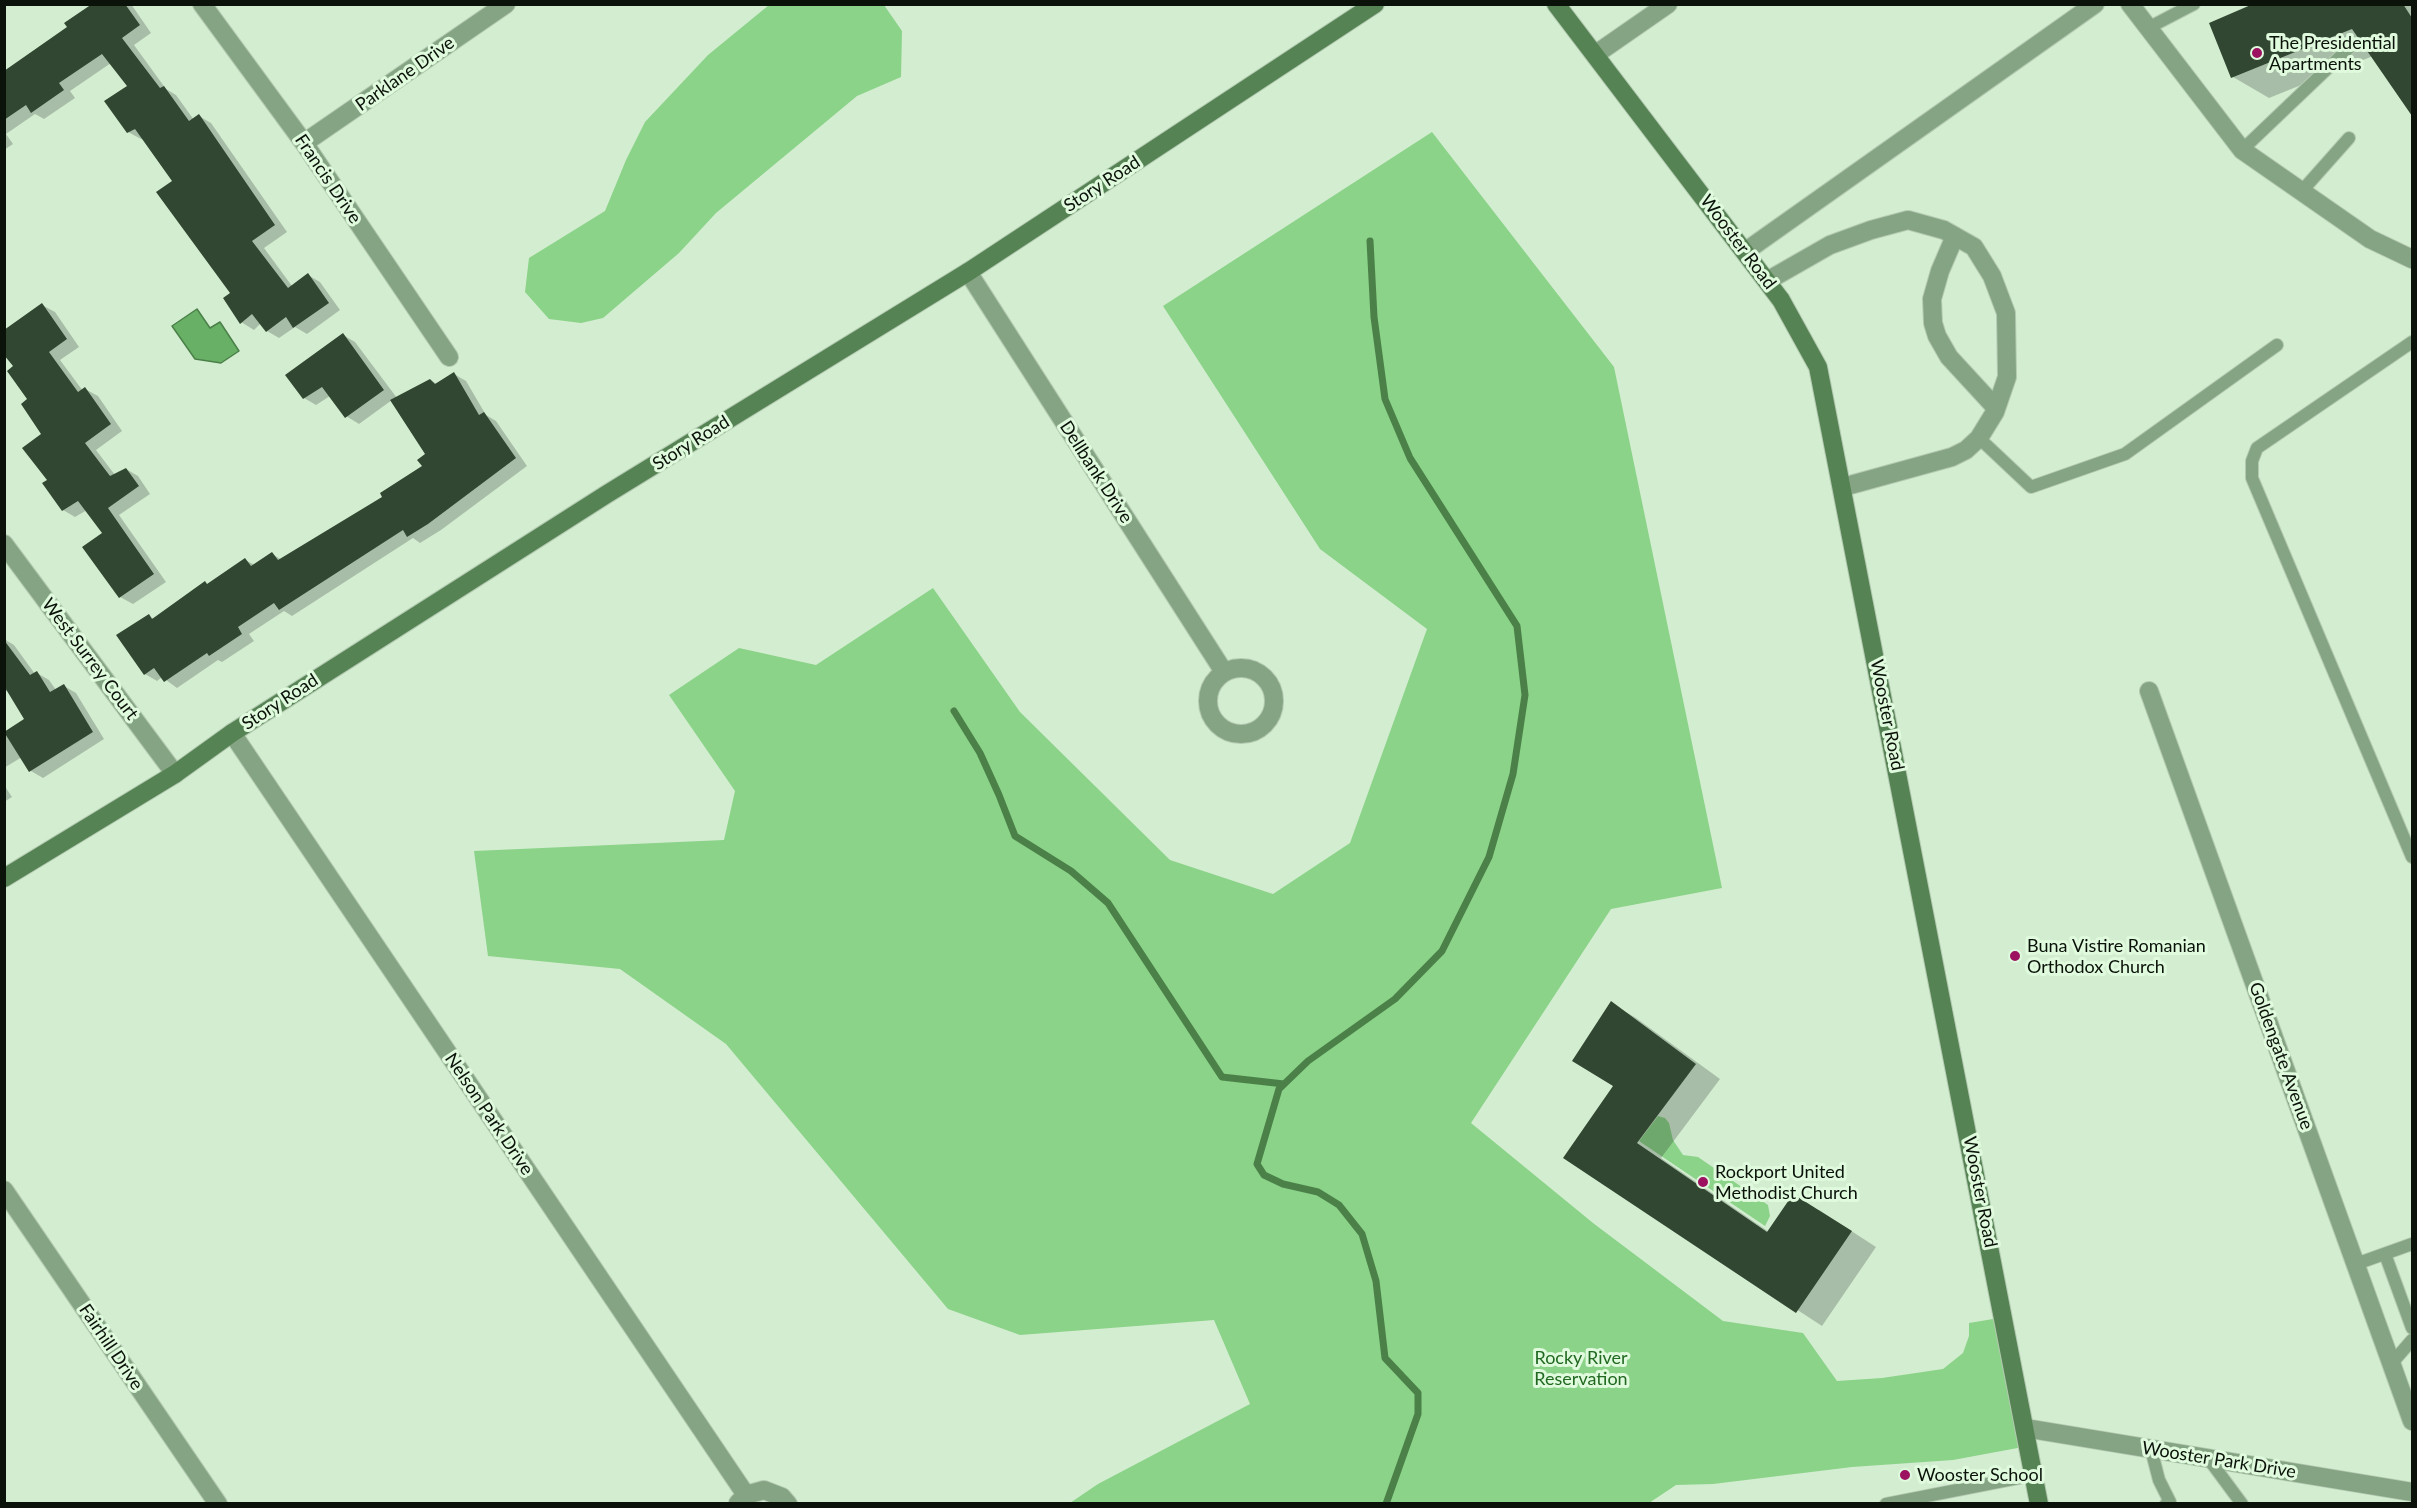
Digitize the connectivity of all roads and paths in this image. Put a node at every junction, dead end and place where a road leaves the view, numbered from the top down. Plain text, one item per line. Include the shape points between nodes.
1 (202, 4) edge
2 (506, 4) edge
3 (1375, 4) edge
4 (1556, 4) edge
5 (1668, 4) edge
6 (2095, 4) edge
7 (2130, 4) edge
8 (2194, 4) edge
9 (2148, 28) junction
10 (2348, 49) dead end
11 (1596, 54) junction
12 (2349, 138) dead end
13 (304, 143) junction
14 (2242, 150) junction
15 (2301, 192) junction
16 (1955, 236) junction
17 (1746, 251) junction
18 (2412, 259) edge
19 (968, 272) junction
20 (1767, 281) junction
21 (2412, 342) edge
22 (2277, 345) dead end
23 (449, 357) dead end
24 (1996, 408) junction
25 (1979, 438) junction
26 (1844, 487) junction
27 (4, 544) edge
28 (1224, 672) dead end
29 (2149, 690) dead end
30 (232, 734) junction
31 (175, 774) junction
32 (2412, 856) edge
33 (4, 878) edge
34 (4, 1190) edge
35 (2412, 1244) edge
36 (2385, 1254) junction
37 (2356, 1264) junction
38 (2412, 1328) edge
39 (2412, 1340) edge
40 (2391, 1363) junction
41 (2412, 1421) edge
42 (2025, 1428) junction
43 (2151, 1449) junction
44 (2208, 1458) junction
45 (2034, 1474) junction
46 (2412, 1492) edge
47 (742, 1499) edge
48 (218, 1503) edge
49 (788, 1503) edge
50 (1886, 1503) edge
51 (2039, 1503) edge
52 (2169, 1503) edge
53 (2242, 1503) edge

1 - 13 street, Francis Drive
2 - 13 street, Parklane Drive
3 - 19 street, Story Road
4 - 11 street, Wooster Road
5 - 11 street
6 - 17 street
7 - 9 street
8 - 9 lane
9 - 14 street
10 - 14 lane
11 - 17 street, Wooster Road
12 - 15 lane
13 - 23 street, Francis Drive
14 - 15 street
15 - 18 street via 2370,239
16 - 20 street via 1908,220 1830,246
16 - 24 street via 1974,247 1992,276 2006,313 2007,377
16 - 24 street via 1932,299 1933,323 1949,357
17 - 20 street, Wooster Road
19 - 28 street, Dellbank Drive
19 - 30 street, Story Road via 607,494
20 - 26 street, Wooster Road via 1818,367
21 - 32 lane via 2257,448 2252,461 2252,478
22 - 25 lane via 2125,454 2031,487
24 - 25 street
25 - 26 street via 1952,457
26 - 42 street, Wooster Road
27 - 31 street, West Surrey Court
29 - 37 street, Goldengate Avenue
30 - 31 street, Story Road
30 - 47 street, Nelson Park Drive
31 - 33 street, Story Road
34 - 48 street, Fairhill Drive
35 - 36 lane
36 - 37 lane
36 - 38 lane
37 - 40 street, Goldengate Avenue
39 - 40 lane
40 - 41 street, Goldengate Avenue
42 - 43 street, Wooster Park Drive
42 - 45 street, Wooster Road
43 - 44 street, Wooster Park Drive
43 - 52 lane
44 - 46 street, Wooster Park Drive
44 - 53 lane
45 - 50 lane
45 - 51 street, Wooster Road
47 - 49 street via 764,1490

